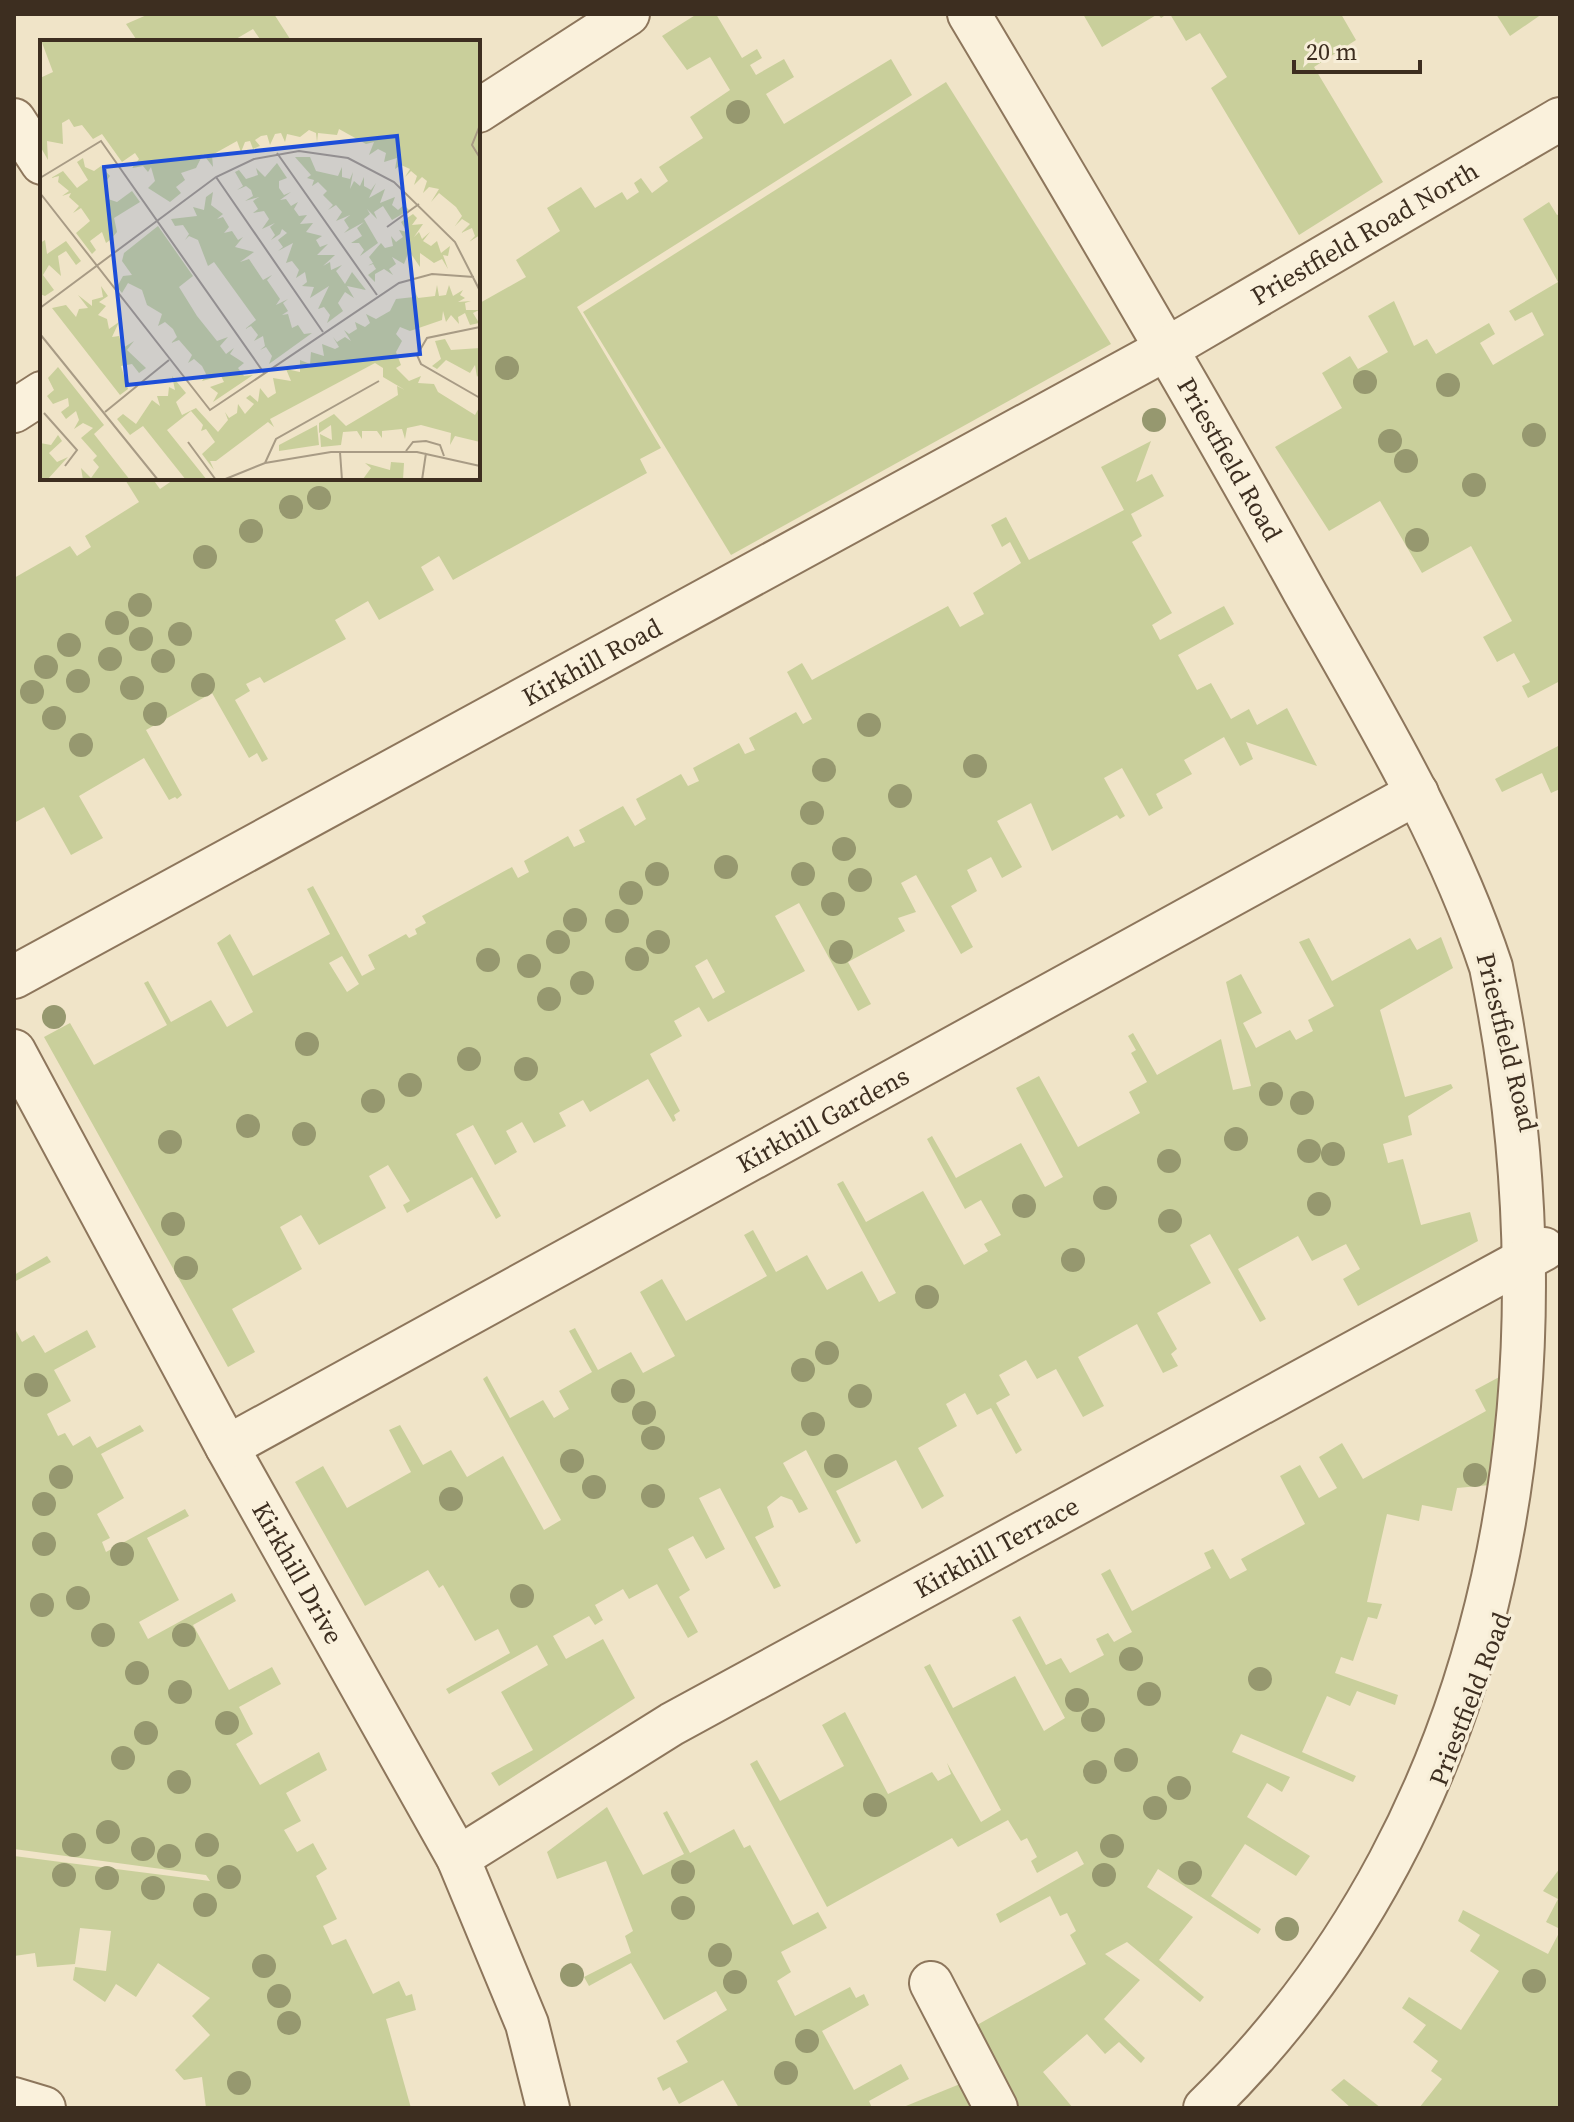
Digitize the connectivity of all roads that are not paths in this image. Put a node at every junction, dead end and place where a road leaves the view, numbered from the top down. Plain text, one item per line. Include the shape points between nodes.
1 (628, 14) edge
2 (969, 14) edge
3 (480, 110) edge
4 (1560, 119) edge
5 (14, 120) edge
6 (40, 160) edge
7 (1168, 348) junction
8 (40, 394) edge
9 (14, 411) edge
10 (1417, 793) junction
11 (14, 977) edge
12 (14, 1051) edge
13 (1544, 1249) junction
14 (227, 1447) junction
15 (458, 1858) junction
16 (931, 1983) dead end
17 (14, 2099) edge
18 (44, 2108) edge
19 (548, 2108) edge
20 (996, 2108) edge
21 (1205, 2108) edge

1 - 3 street
2 - 7 street, Priestfield Road
4 - 7 street, Priestfield Road North
5 - 6 street
7 - 10 street, Priestfield Road
7 - 11 street, Kirkhill Road
8 - 9 street
10 - 13 street, Priestfield Road via 1472,913 1509,1027 1532,1139
10 - 14 street, Kirkhill Gardens
12 - 14 street, Kirkhill Drive
13 - 15 street, Kirkhill Terrace via 672,1724
13 - 21 street, Priestfield Road via 1545,1354 1532,1486 1508,1597 1478,1694 1421,1823 1354,1934 1261,2052
14 - 15 street, Kirkhill Drive
15 - 19 street, Kirkhill Drive via 527,2024
16 - 20 street
17 - 18 street

